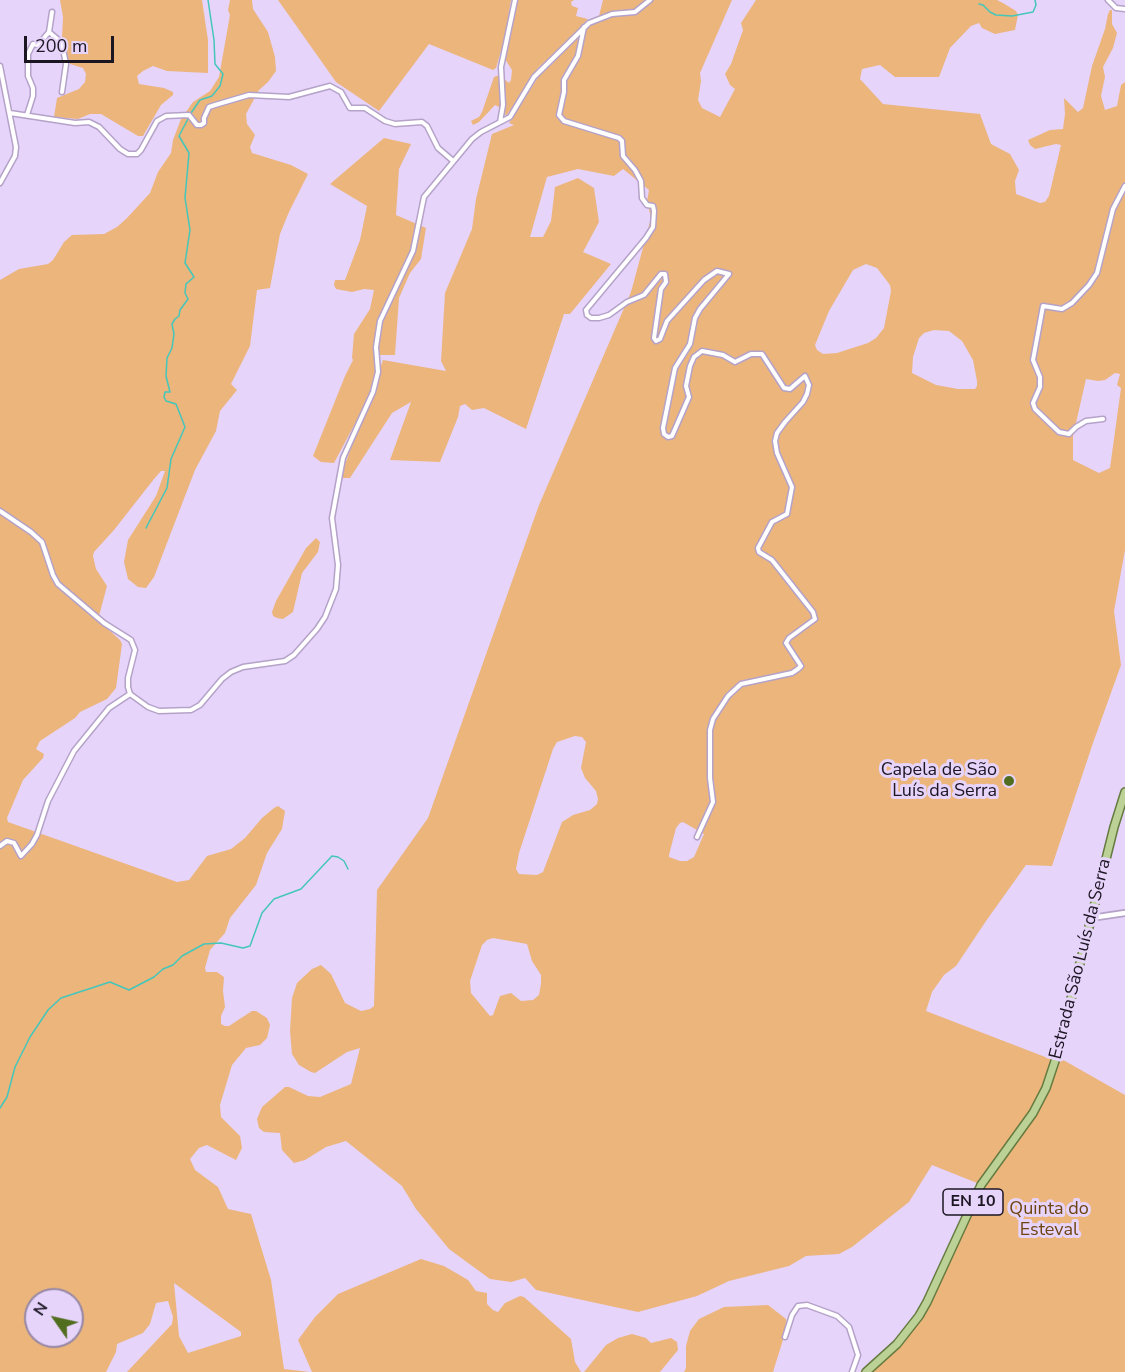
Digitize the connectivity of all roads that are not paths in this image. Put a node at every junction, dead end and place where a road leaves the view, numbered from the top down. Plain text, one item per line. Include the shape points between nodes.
1 (515, 0) edge
2 (650, 0) edge
3 (1110, 0) edge
4 (1125, 9) edge
5 (52, 12) dead end
6 (584, 27) junction
7 (49, 32) junction
8 (0, 66) edge
9 (62, 92) dead end
10 (10, 113) junction
11 (27, 116) junction
12 (500, 123) junction
13 (453, 160) junction
14 (0, 183) edge
15 (1125, 186) edge
16 (1103, 419) dead end
17 (0, 511) edge
18 (130, 694) junction
19 (1125, 792) edge
20 (697, 837) dead end
21 (0, 846) edge
22 (1125, 913) edge
23 (1091, 918) junction
24 (785, 1337) dead end
25 (852, 1372) edge
26 (866, 1372) edge

1 - 12 street via 501,68
2 - 6 street via 635,12 609,15
3 - 4 street via 1114,7
5 - 7 street
6 - 12 street via 534,77 510,117
6 - 20 street via 578,56 564,80 559,115 564,121 620,138 623,156 641,181 642,198 654,211 653,228 586,310 587,315 609,315 639,299 665,274 656,341 667,321 704,280 717,271 729,274 700,309 690,344 675,368 663,428 668,437 672,436 689,397 686,386 690,366 702,351 735,362 751,354 762,354 784,388 790,389 805,376 809,385 803,402 777,433 775,441 792,487 787,514 772,522 758,548 772,560 815,619 786,643 801,666 798,669 741,684 713,719 713,802
7 - 9 street via 62,43 66,64
7 - 11 street via 38,45 33,44 28,54 33,96
8 - 10 street
10 - 11 street
10 - 14 street via 15,156
11 - 13 street via 89,122 120,149 136,154 157,121 166,116 189,115 201,126 209,107 249,94 289,98 330,86 341,92 350,108 365,108 395,124 422,122 438,148
12 - 13 street via 472,139
13 - 18 street via 424,198 412,251 380,321 378,372 373,392 343,458 339,476 332,518 339,578 321,623 285,661 231,672 191,710 159,711
15 - 16 street via 1113,209 1097,273 1089,285 1062,309 1043,306 1033,360 1041,387 1033,403 1035,409 1059,432 1069,434 1086,421
17 - 18 street via 42,542 58,584 131,640 135,650 128,678
18 - 21 street via 109,708 74,751 48,801 32,844 21,856 14,843
19 - 23 main road, Estrada São Luís da Serra / EN 10
22 - 23 street
23 - 26 main road, Estrada São Luís da Serra / EN 10 via 1045,1091 981,1185 924,1307 902,1338
24 - 25 street via 798,1306 807,1305 837,1316 849,1327 858,1355

